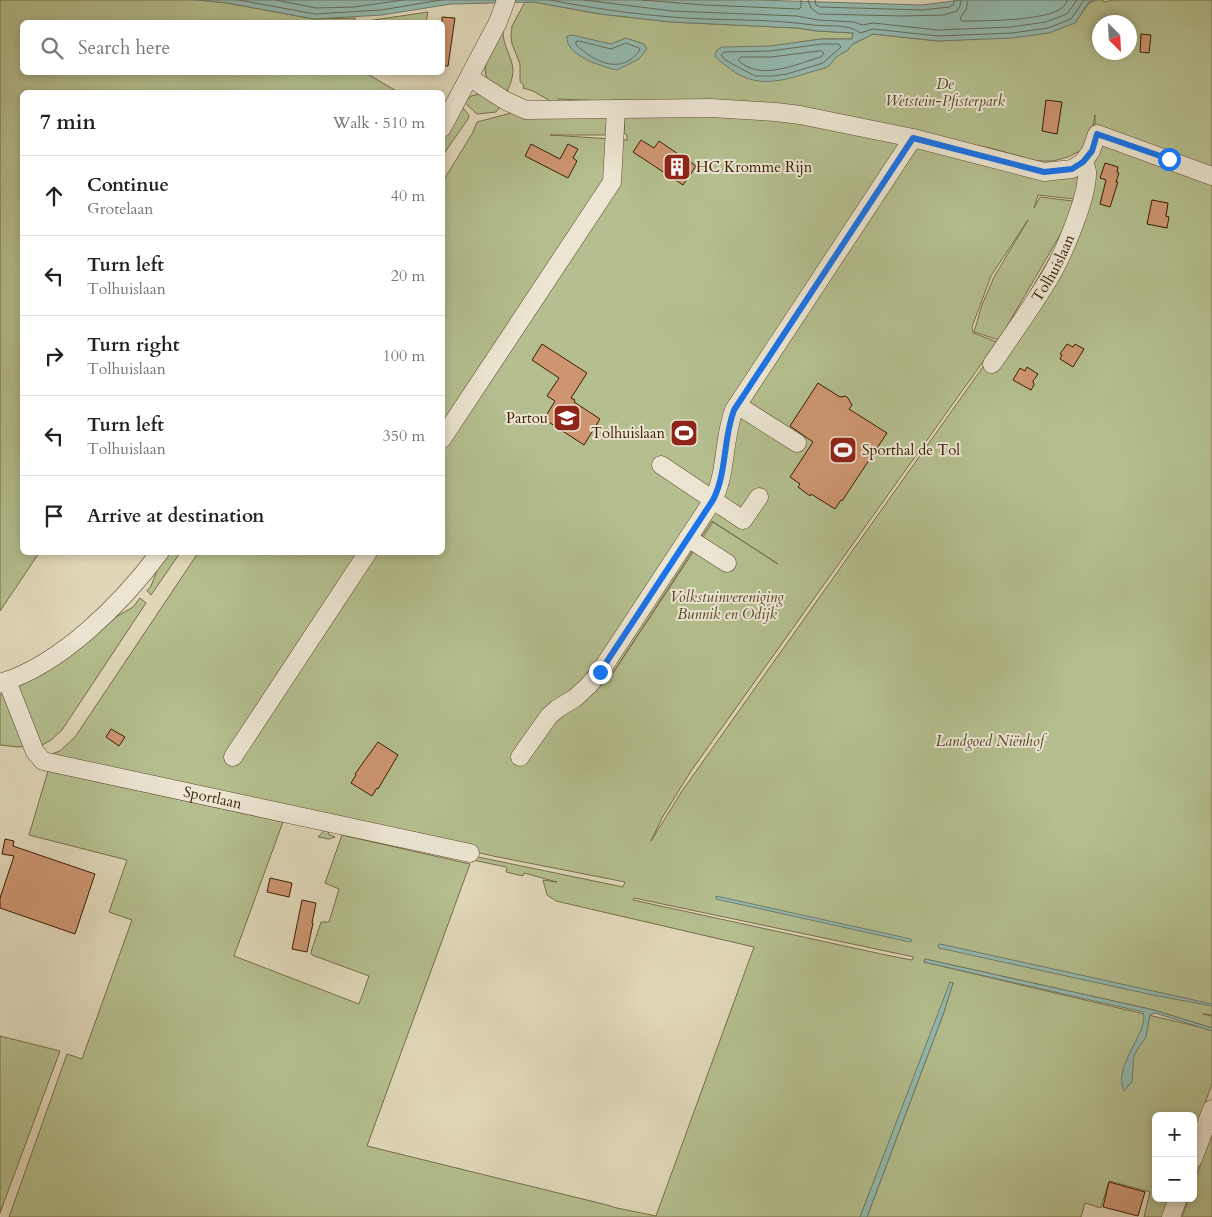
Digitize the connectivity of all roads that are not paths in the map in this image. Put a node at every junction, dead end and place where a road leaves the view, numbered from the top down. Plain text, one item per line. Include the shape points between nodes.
1 (503, 6) edge
2 (470, 78) junction
3 (616, 109) junction
4 (445, 123) edge
5 (913, 138) junction
6 (1083, 162) junction
7 (1212, 176) edge
8 (992, 364) dead end
9 (737, 405) junction
10 (445, 434) edge
11 (797, 443) dead end
12 (661, 464) dead end
13 (759, 497) dead end
14 (713, 500) junction
15 (688, 538) junction
16 (158, 555) edge
17 (366, 555) edge
18 (727, 563) dead end
19 (3, 682) edge
20 (233, 757) dead end
21 (520, 757) dead end
22 (470, 853) dead end
23 (1212, 1109) edge
24 (1194, 1157) edge
25 (1177, 1202) edge
26 (1171, 1217) edge

1 - 2 street
2 - 3 street via 526,110
2 - 4 street
3 - 5 street via 711,108 776,112
3 - 10 street via 612,182
5 - 6 street via 1044,172 1072,169
5 - 9 street
6 - 7 street via 1092,151 1097,134
6 - 8 street, Tolhuislaan via 1088,170 1086,184 1064,248 1051,276
9 - 11 street
9 - 14 street via 730,420 719,484
12 - 14 street
13 - 14 street via 743,520
14 - 15 street
15 - 18 street
15 - 21 street via 600,672 589,686 549,716
16 - 19 street, Sportlaan via 103,617 72,643 38,666
17 - 20 street
19 - 22 street, Sportlaan via 34,752 43,761
23 - 24 street
25 - 26 street

